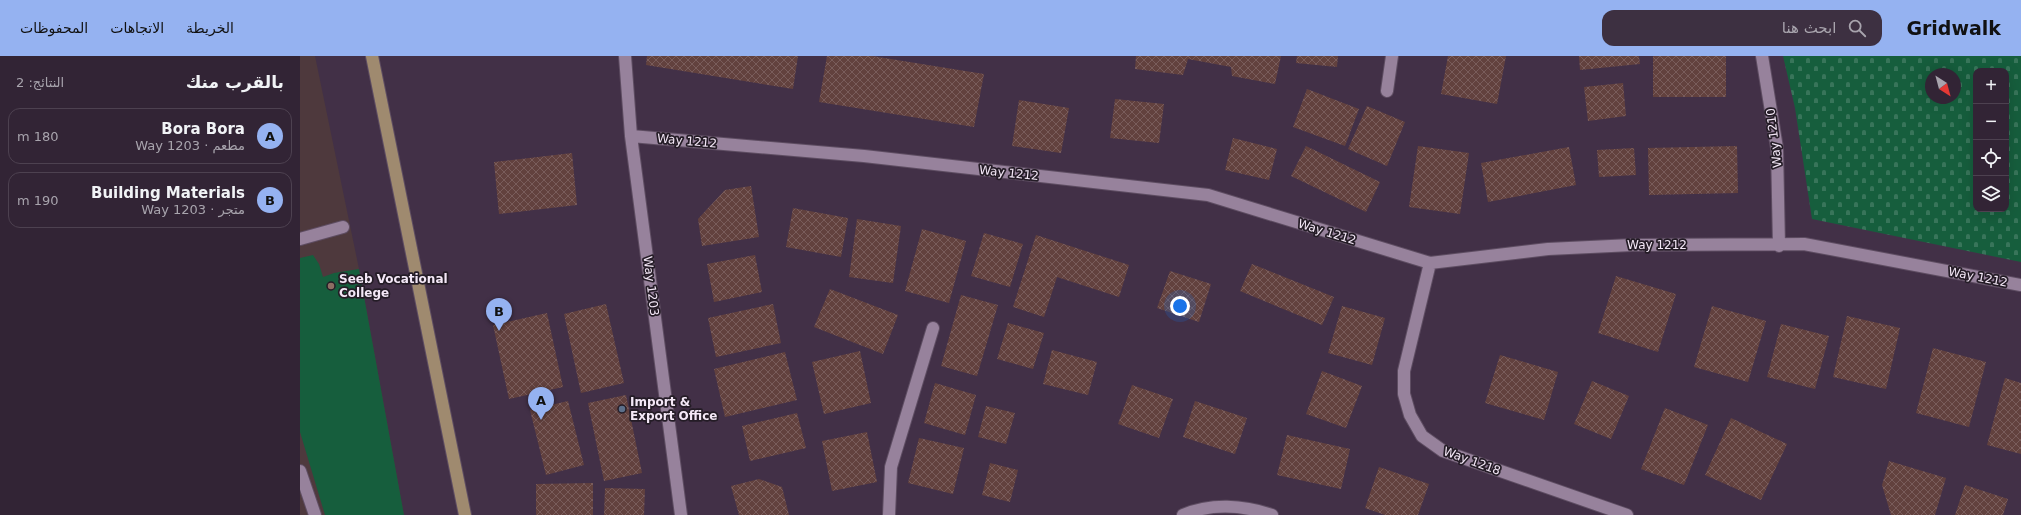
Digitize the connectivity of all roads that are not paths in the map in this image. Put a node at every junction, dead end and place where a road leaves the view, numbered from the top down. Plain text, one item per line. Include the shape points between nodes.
1 (372, 56) edge
2 (625, 56) edge
3 (1392, 56) edge
4 (1762, 56) edge
5 (1387, 92) dead end
6 (631, 136) junction
7 (343, 227) dead end
8 (300, 239) edge
9 (1779, 246) junction
10 (1430, 263) junction
11 (2021, 284) edge
12 (932, 328) dead end
13 (300, 471) edge
14 (315, 515) edge
15 (464, 515) edge
16 (681, 515) edge
17 (889, 515) edge
18 (1183, 515) edge
19 (1272, 515) edge
20 (1628, 515) edge

1 - 15 main road
2 - 6 street, Way 1203
3 - 5 street
4 - 9 street, Way 1210 via 1777,148
6 - 10 street, Way 1212 via 864,156 1208,195
6 - 16 street, Way 1203
7 - 8 street
9 - 10 street, Way 1212 via 1632,245 1548,249
9 - 11 street, Way 1212 via 1804,244
10 - 20 street, Way 1218 via 1404,371 1404,394 1410,415 1422,436 1442,451
12 - 17 street via 891,467
13 - 14 street
18 - 19 street via 1210,507 1238,507

